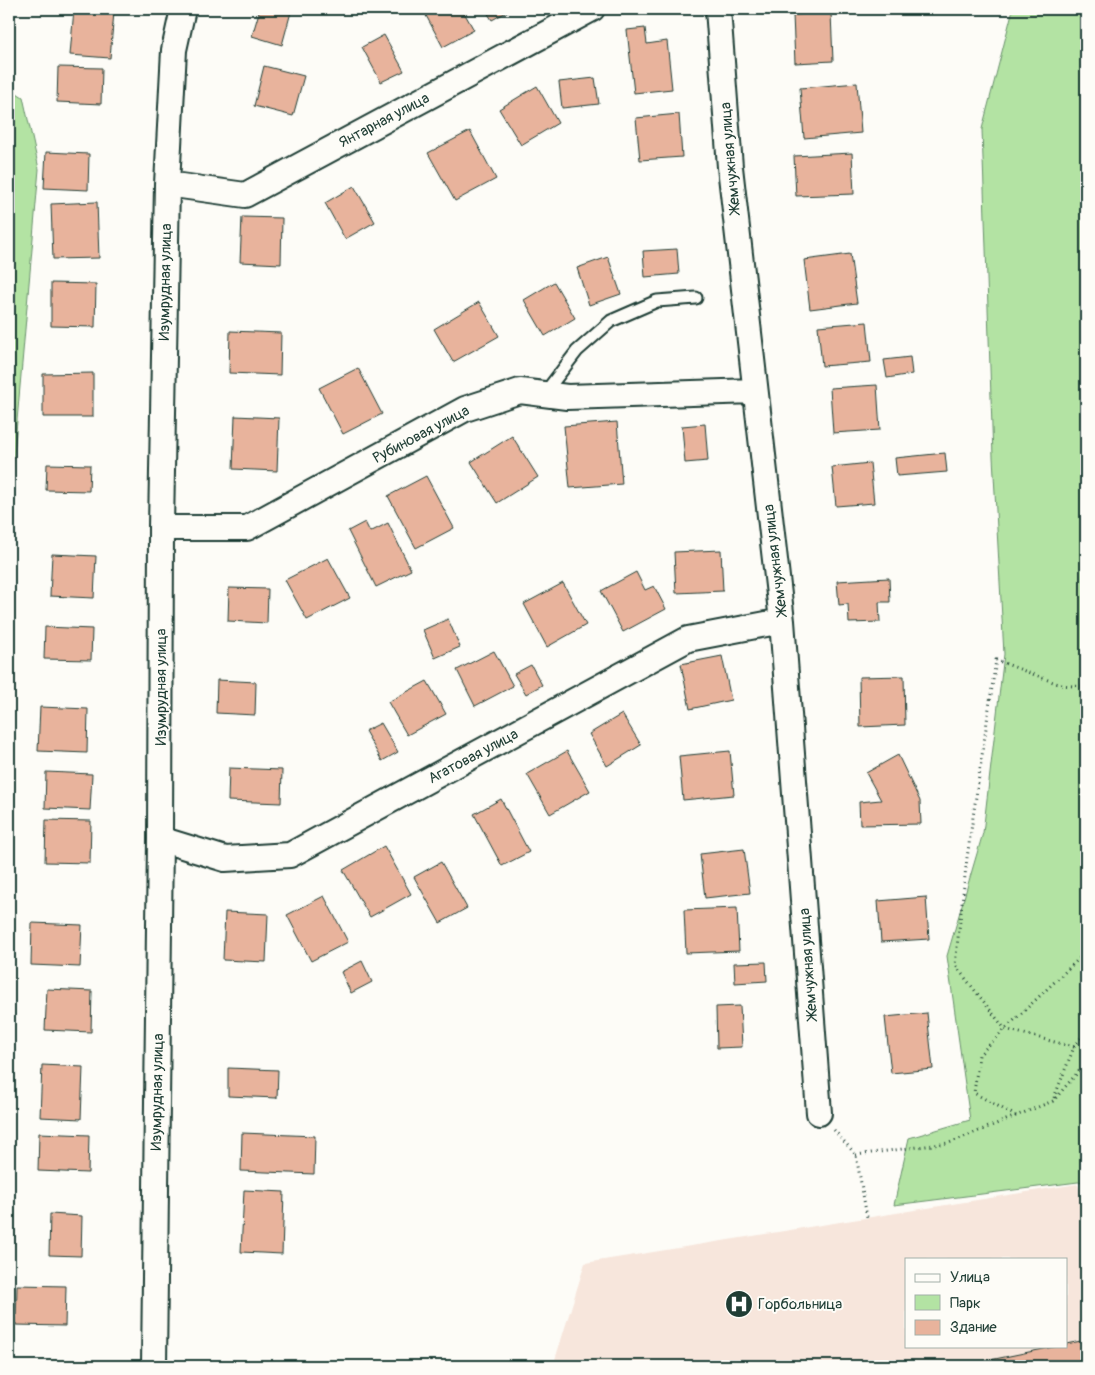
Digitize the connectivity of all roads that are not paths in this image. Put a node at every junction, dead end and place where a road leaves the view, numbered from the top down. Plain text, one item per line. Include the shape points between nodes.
1 (183, 9) edge
2 (592, 9) edge
3 (718, 9) edge
4 (167, 184) junction
5 (696, 298) dead end
6 (755, 391) junction
7 (544, 394) junction
8 (161, 528) junction
9 (782, 621) junction
10 (160, 840) junction
11 (819, 1113) road end
12 (154, 1366) edge

1 - 4 street, Изумрудная улица via 174,50
2 - 4 street, Янтарная улица via 245,195
3 - 6 street, Жемчужная улица via 730,168
4 - 8 street, Изумрудная улица
5 - 7 lane via 657,301 612,321 577,351
6 - 7 street, Рубиновая улица via 567,397
6 - 9 street, Жемчужная улица
7 - 8 street, Рубиновая улица via 520,391 465,409 247,528
8 - 10 street, Изумрудная улица
9 - 10 street, Агатовая улица via 688,639 290,855 225,859
9 - 11 street, Жемчужная улица
10 - 12 street, Изумрудная улица

